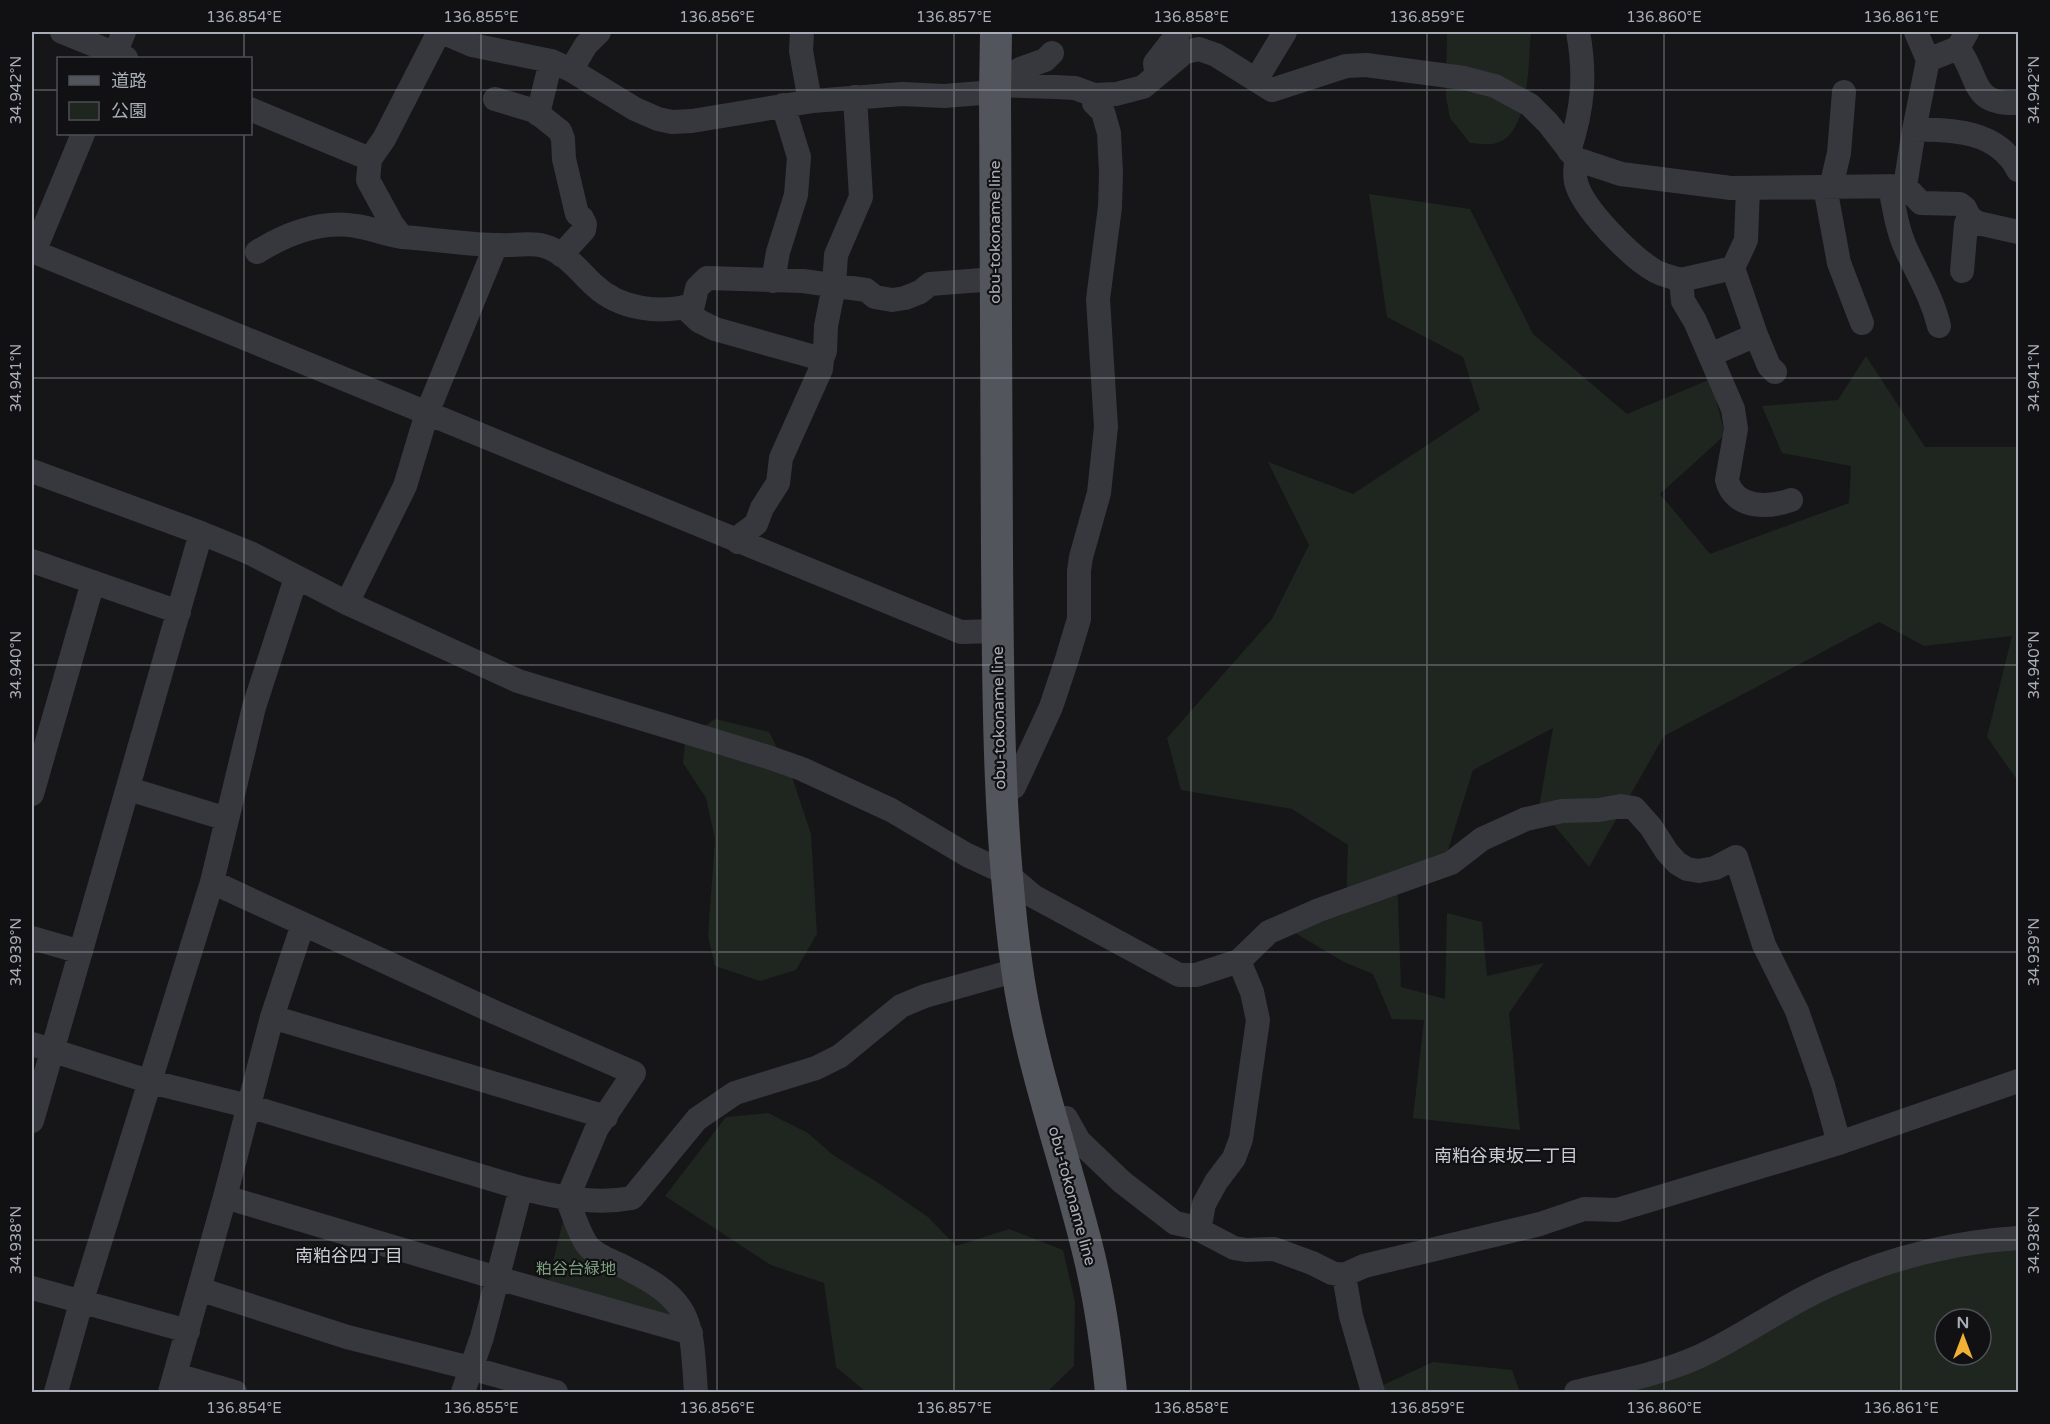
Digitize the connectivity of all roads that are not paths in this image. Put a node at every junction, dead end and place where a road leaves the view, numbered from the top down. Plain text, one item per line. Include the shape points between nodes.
1 (62, 32) edge
2 (124, 32) edge
3 (440, 32) edge
4 (598, 32) edge
5 (802, 32) edge
6 (996, 32) edge
7 (1285, 32) edge
8 (1578, 32) edge
9 (1916, 32) edge
10 (1175, 33) edge
11 (1962, 40) edge
12 (1052, 53) dead end
13 (118, 57) edge
14 (1928, 60) junction
15 (561, 66) junction
16 (1156, 74) junction
17 (1256, 80) junction
18 (1000, 87) junction
19 (1844, 93) dead end
20 (1094, 95) junction
21 (855, 97) junction
22 (495, 99) dead end
23 (810, 101) junction
24 (2019, 104) edge
25 (783, 105) junction
26 (252, 110) edge
27 (538, 114) junction
28 (1914, 130) junction
29 (82, 135) edge
30 (1572, 155) junction
31 (370, 159) junction
32 (2019, 170) edge
33 (1898, 186) junction
34 (1828, 187) junction
35 (1748, 188) junction
36 (1970, 218) junction
37 (2019, 232) edge
38 (402, 237) junction
39 (496, 245) junction
40 (33, 251) edge
41 (257, 252) dead end
42 (561, 255) junction
43 (1734, 268) junction
44 (1962, 271) dead end
45 (995, 279) junction
46 (1681, 280) junction
47 (773, 281) junction
48 (834, 286) junction
49 (684, 307) junction
50 (1862, 323) dead end
51 (1939, 326) dead end
52 (1756, 335) junction
53 (1710, 355) junction
54 (822, 358) junction
55 (1775, 372) dead end
56 (427, 413) junction
57 (32, 471) edge
58 (1791, 500) dead end
59 (201, 533) junction
60 (738, 542) junction
61 (32, 561) edge
62 (296, 578) junction
63 (93, 582) junction
64 (346, 603) junction
65 (179, 612) junction
66 (998, 631) junction
67 (129, 789) junction
68 (1000, 793) junction
69 (32, 794) edge
70 (227, 819) junction
71 (1006, 873) junction
72 (212, 882) junction
73 (303, 924) junction
74 (32, 938) edge
75 (81, 952) junction
76 (1239, 961) junction
77 (1017, 970) junction
78 (272, 1017) junction
79 (42, 1048) edge
80 (2019, 1081) edge
81 (151, 1082) junction
82 (248, 1106) junction
83 (606, 1117) junction
84 (1052, 1120) junction
85 (32, 1121) edge
86 (1839, 1143) junction
87 (521, 1188) junction
88 (225, 1197) junction
89 (567, 1199) junction
90 (1199, 1230) junction
91 (2019, 1238) edge
92 (1344, 1275) junction
93 (497, 1278) junction
94 (32, 1288) edge
95 (199, 1289) junction
96 (81, 1303) junction
97 (188, 1331) junction
98 (691, 1333) junction
99 (471, 1368) junction
100 (173, 1384) edge
101 (56, 1392) edge
102 (235, 1392) edge
103 (463, 1392) edge
104 (556, 1392) edge
105 (696, 1392) edge
106 (1111, 1392) edge
107 (1373, 1392) edge
108 (1576, 1392) edge

1 - 13 street
2 - 13 street
3 - 15 street via 472,45
3 - 31 street
4 - 15 street
5 - 23 street via 801,51
6 - 18 main road, obu-tokoname line
7 - 17 street
8 - 30 street via 1582,105
9 - 14 street
10 - 16 street via 1155,63
11 - 14 street
11 - 24 street via 1965,58 1981,93 1990,101
12 - 18 street via 1046,60 1020,69
14 - 28 street
15 - 25 street via 635,110 672,122
15 - 27 street
16 - 17 street via 1185,52 1199,49
16 - 20 street via 1131,92
17 - 30 street via 1272,90 1346,66 1366,65 1464,78 1495,86 1530,105
18 - 20 street via 1075,88
18 - 21 street via 944,96
18 - 45 main road, obu-tokoname line
19 - 34 street via 1839,153
20 - 68 street via 1109,133 1111,173 1098,299 1107,427 1099,493 1081,557 1079,619 1067,659 1051,707 1014,787
21 - 23 street
21 - 48 street via 861,196 836,255
22 - 27 street
23 - 25 street
25 - 47 street via 799,157 796,195
26 - 31 street
27 - 42 street via 560,131 577,214 585,224
28 - 32 street via 1960,132 1987,140 2000,146
28 - 33 street
29 - 40 street
30 - 35 street via 1621,174
30 - 46 street via 1576,182 1585,203 1645,265
31 - 38 street via 368,180
33 - 34 street
33 - 36 street via 1921,203 1960,204
33 - 51 street via 1897,227 1935,307
34 - 35 street
34 - 50 street via 1839,263
35 - 43 street via 1746,240
36 - 37 street
36 - 44 street via 1966,224
38 - 39 street
38 - 41 street via 355,226 328,226 299,231
39 - 42 street via 544,245
39 - 56 street
40 - 56 street
42 - 49 street via 597,288 622,302 644,309
43 - 46 street
43 - 52 street
45 - 48 street via 930,284 920,292 892,300 875,297 866,290
45 - 66 main road, obu-tokoname line
46 - 53 street via 1683,301
47 - 48 street
47 - 49 street via 707,278 697,288 693,304
48 - 54 street
49 - 54 street via 715,329
52 - 53 street
52 - 55 street
53 - 58 street via 1735,419 1729,487 1736,497 1751,503
54 - 60 street via 821,369 781,458 778,483 756,524
56 - 60 street
56 - 64 street via 405,486
57 - 59 street
59 - 62 street
59 - 65 street
60 - 66 street via 962,632
61 - 63 street
62 - 64 street
62 - 70 street via 254,706
63 - 65 street
63 - 69 street
64 - 71 street via 518,681 802,769 891,810
65 - 67 street
66 - 68 main road, obu-tokoname line
67 - 70 street
67 - 75 street
68 - 71 main road, obu-tokoname line
70 - 72 street
71 - 76 street via 1033,896 1179,975 1204,974
71 - 77 main road, obu-tokoname line
72 - 73 street
72 - 81 street
73 - 78 street
73 - 83 street via 634,1073
74 - 75 street
75 - 79 street
76 - 86 street via 1269,932 1450,863 1482,839 1526,819 1562,811 1634,808 1667,852 1687,869 1716,868 1736,856 1764,945 1797,1011
76 - 90 street via 1258,1020 1241,1139 1234,1158 1204,1204
77 - 84 main road, obu-tokoname line via 1029,1040
77 - 89 street via 901,1006 840,1056 816,1068 735,1093 697,1119 632,1198
78 - 82 street
78 - 83 street
79 - 81 street
79 - 85 street
80 - 86 street
81 - 82 street
81 - 96 street
82 - 87 street
82 - 88 street
83 - 89 street via 597,1128
84 - 90 street via 1066,1118 1078,1141 1122,1182 1175,1223
84 - 106 main road, obu-tokoname line via 1089,1254 1105,1328
86 - 92 street via 1617,1210 1584,1209 1540,1224 1364,1266
87 - 89 street
87 - 93 street
88 - 93 street
88 - 95 street
89 - 98 street via 588,1246 662,1287 682,1308
90 - 92 street via 1234,1248 1274,1249
91 - 108 street via 1938,1248 1892,1261 1830,1285 1696,1358
92 - 107 street via 1351,1316
93 - 98 street
93 - 99 street
94 - 96 street
95 - 97 street
95 - 99 street via 347,1338
96 - 97 street
96 - 101 street
97 - 100 street
98 - 105 street
99 - 103 street
99 - 104 street
100 - 102 street

